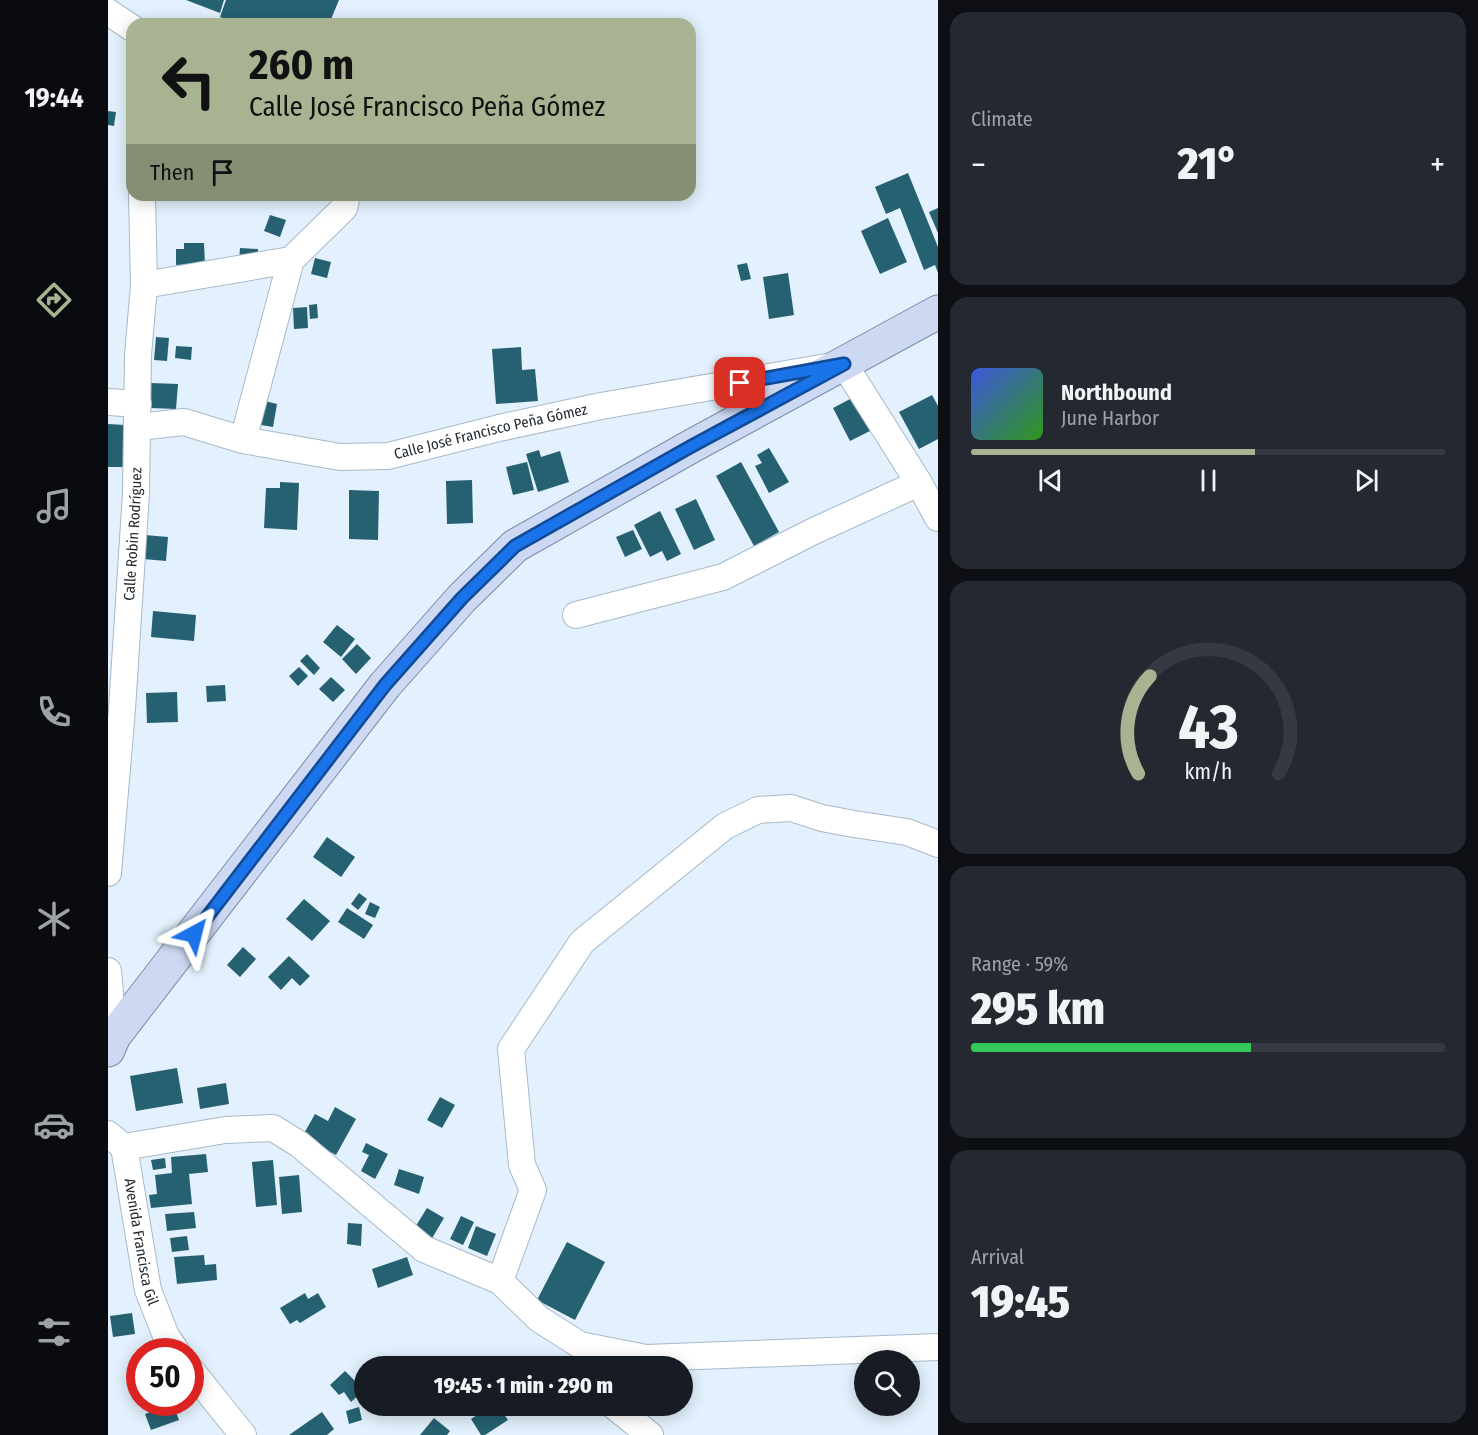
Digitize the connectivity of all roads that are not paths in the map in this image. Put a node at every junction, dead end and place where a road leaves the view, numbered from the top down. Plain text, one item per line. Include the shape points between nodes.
1 (108, 12) edge
2 (126, 24) edge
3 (142, 201) edge
4 (346, 201) edge
5 (291, 260) junction
6 (144, 285) junction
7 (938, 312) edge
8 (844, 364) junction
9 (108, 402) edge
10 (138, 415) junction
11 (243, 440) junction
12 (919, 483) junction
13 (938, 518) edge
14 (576, 615) dead end
15 (938, 844) edge
16 (108, 873) edge
17 (108, 971) edge
18 (111, 1043) edge
19 (116, 1141) edge
20 (500, 1281) junction
21 (167, 1338) edge
22 (938, 1347) edge
23 (619, 1356) edge
24 (693, 1359) edge
25 (204, 1386) edge
26 (626, 1416) edge
27 (243, 1435) edge
28 (650, 1435) edge

1 - 2 street
3 - 6 street, Calle Robin Rodríguez
4 - 5 street via 344,208
5 - 6 street
5 - 11 street
6 - 10 street, Calle Robin Rodríguez
7 - 8 main road
8 - 11 street, Calle José Francisco Peña Gómez via 601,406 388,456 340,458
8 - 12 street
8 - 18 main road via 515,546 462,598 385,685
9 - 10 street, Calle José Francisco Peña Gómez
10 - 11 street, Calle José Francisco Peña Gómez via 184,422
10 - 16 street, Calle Robin Rodríguez via 122,709
12 - 13 street
12 - 14 street via 723,577
15 - 20 street via 907,832 822,818 791,808 758,810 725,826 582,942 511,1049 522,1165 533,1190
17 - 18 street
19 - 20 street via 273,1128 299,1144 424,1249
19 - 21 street, Avenida Francisca Gil via 148,1290
20 - 23 street via 539,1320 580,1345
22 - 24 street
25 - 27 street
26 - 28 street

